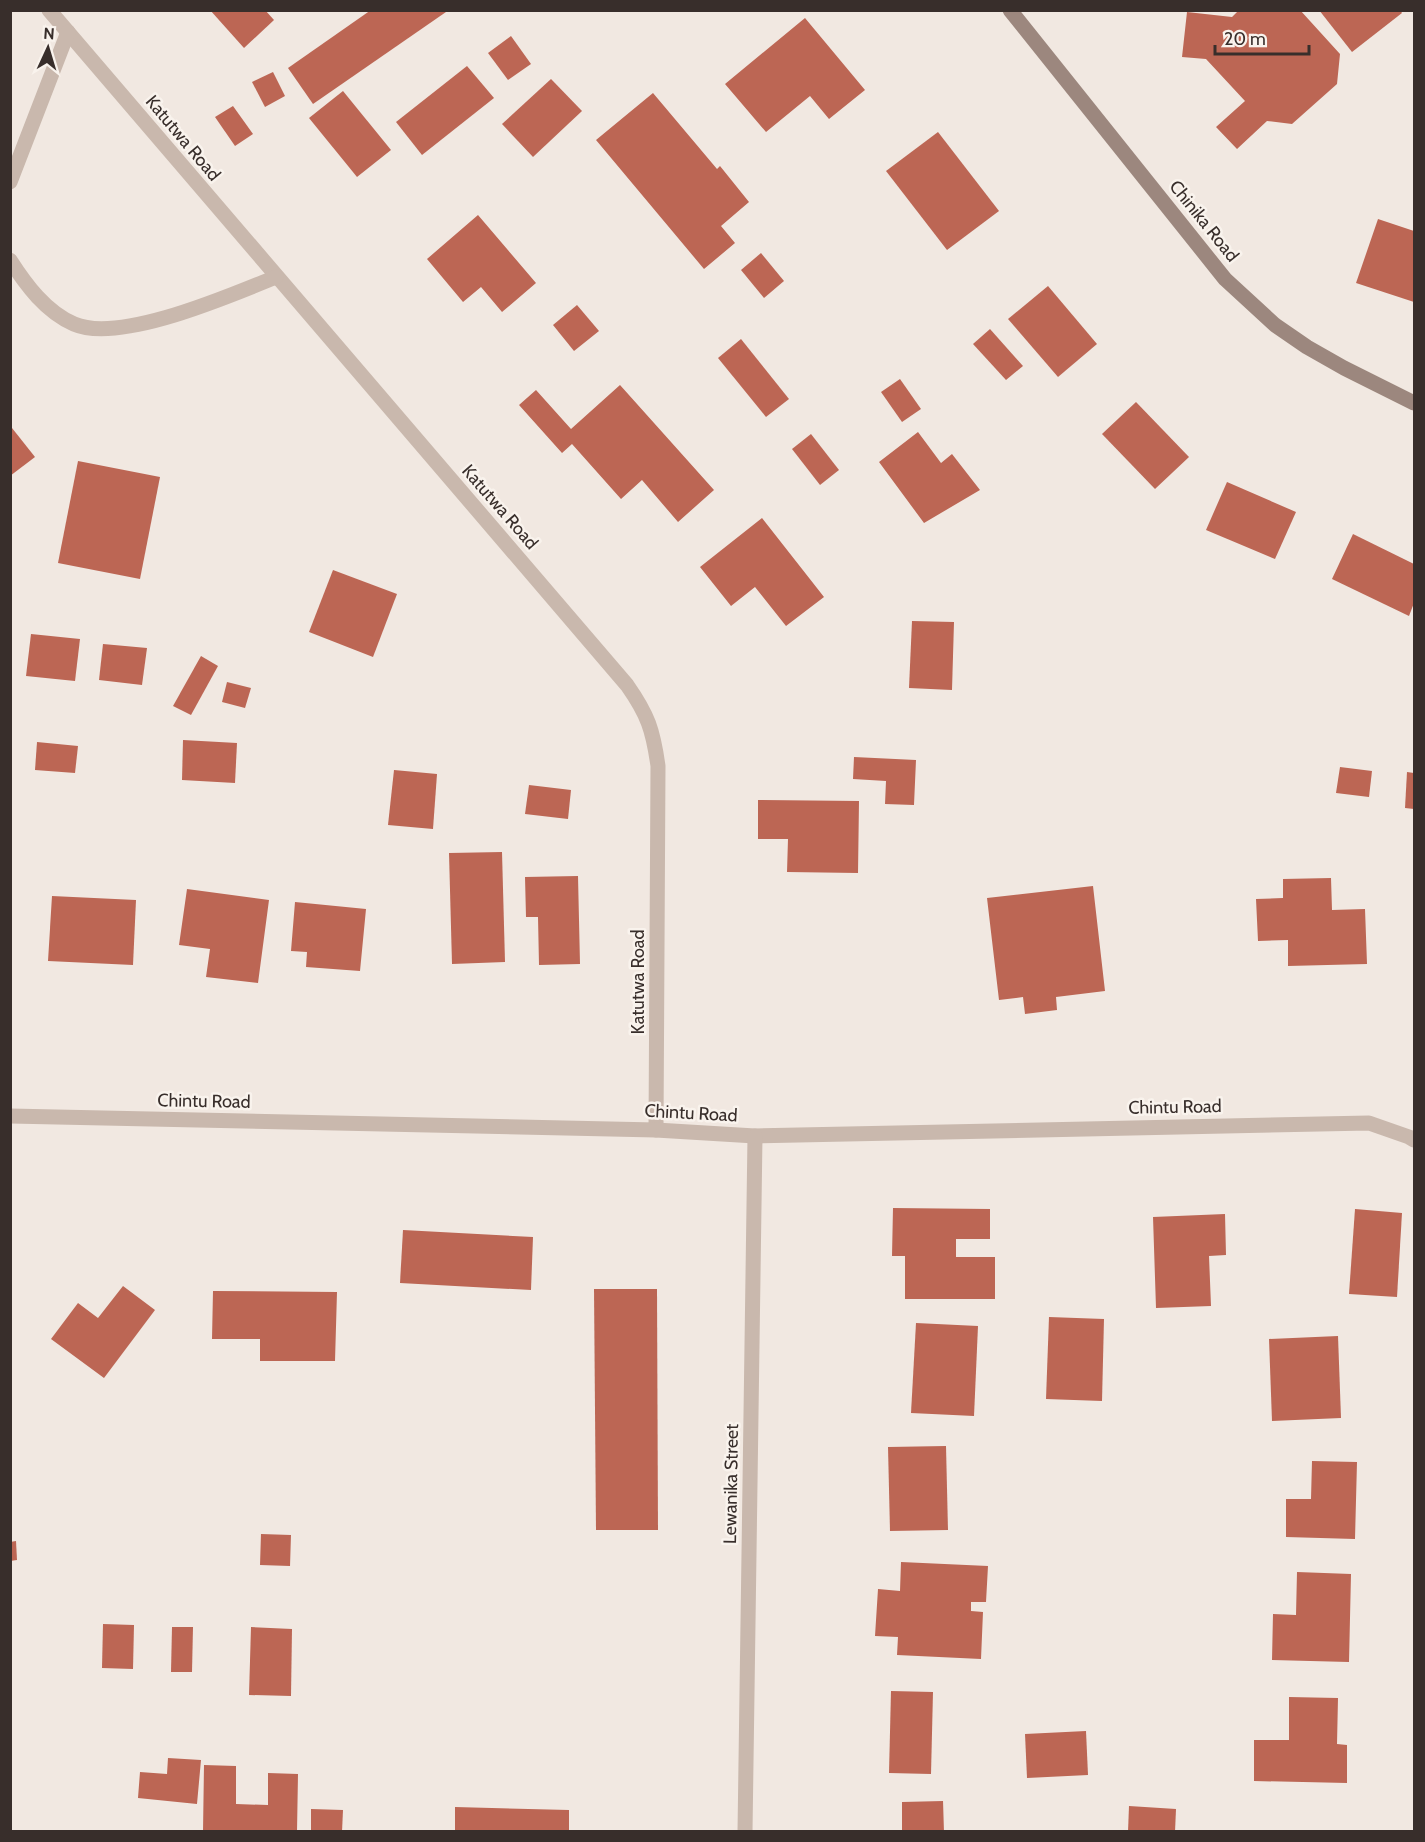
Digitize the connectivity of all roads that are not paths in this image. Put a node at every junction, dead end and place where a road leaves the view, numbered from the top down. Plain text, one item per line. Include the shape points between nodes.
1 (49, 10) edge
2 (1010, 10) edge
3 (68, 32) junction
4 (10, 182) edge
5 (10, 260) edge
6 (276, 277) junction
7 (1414, 403) edge
8 (10, 1116) edge
9 (656, 1130) junction
10 (755, 1136) junction
11 (1414, 1140) edge
12 (745, 1832) edge

1 - 3 street, Katutwa Road
2 - 7 main road, Chinika Road via 1225,279 1275,325 1307,347
3 - 4 street
3 - 6 street, Katutwa Road
5 - 6 street via 27,285 60,316 95,329 159,319
6 - 9 street, Katutwa Road via 643,707 653,734 658,766
8 - 9 street, Chintu Road
9 - 10 street, Chintu Road
10 - 11 street, Chintu Road via 1369,1123
10 - 12 street, Lewanika Street

